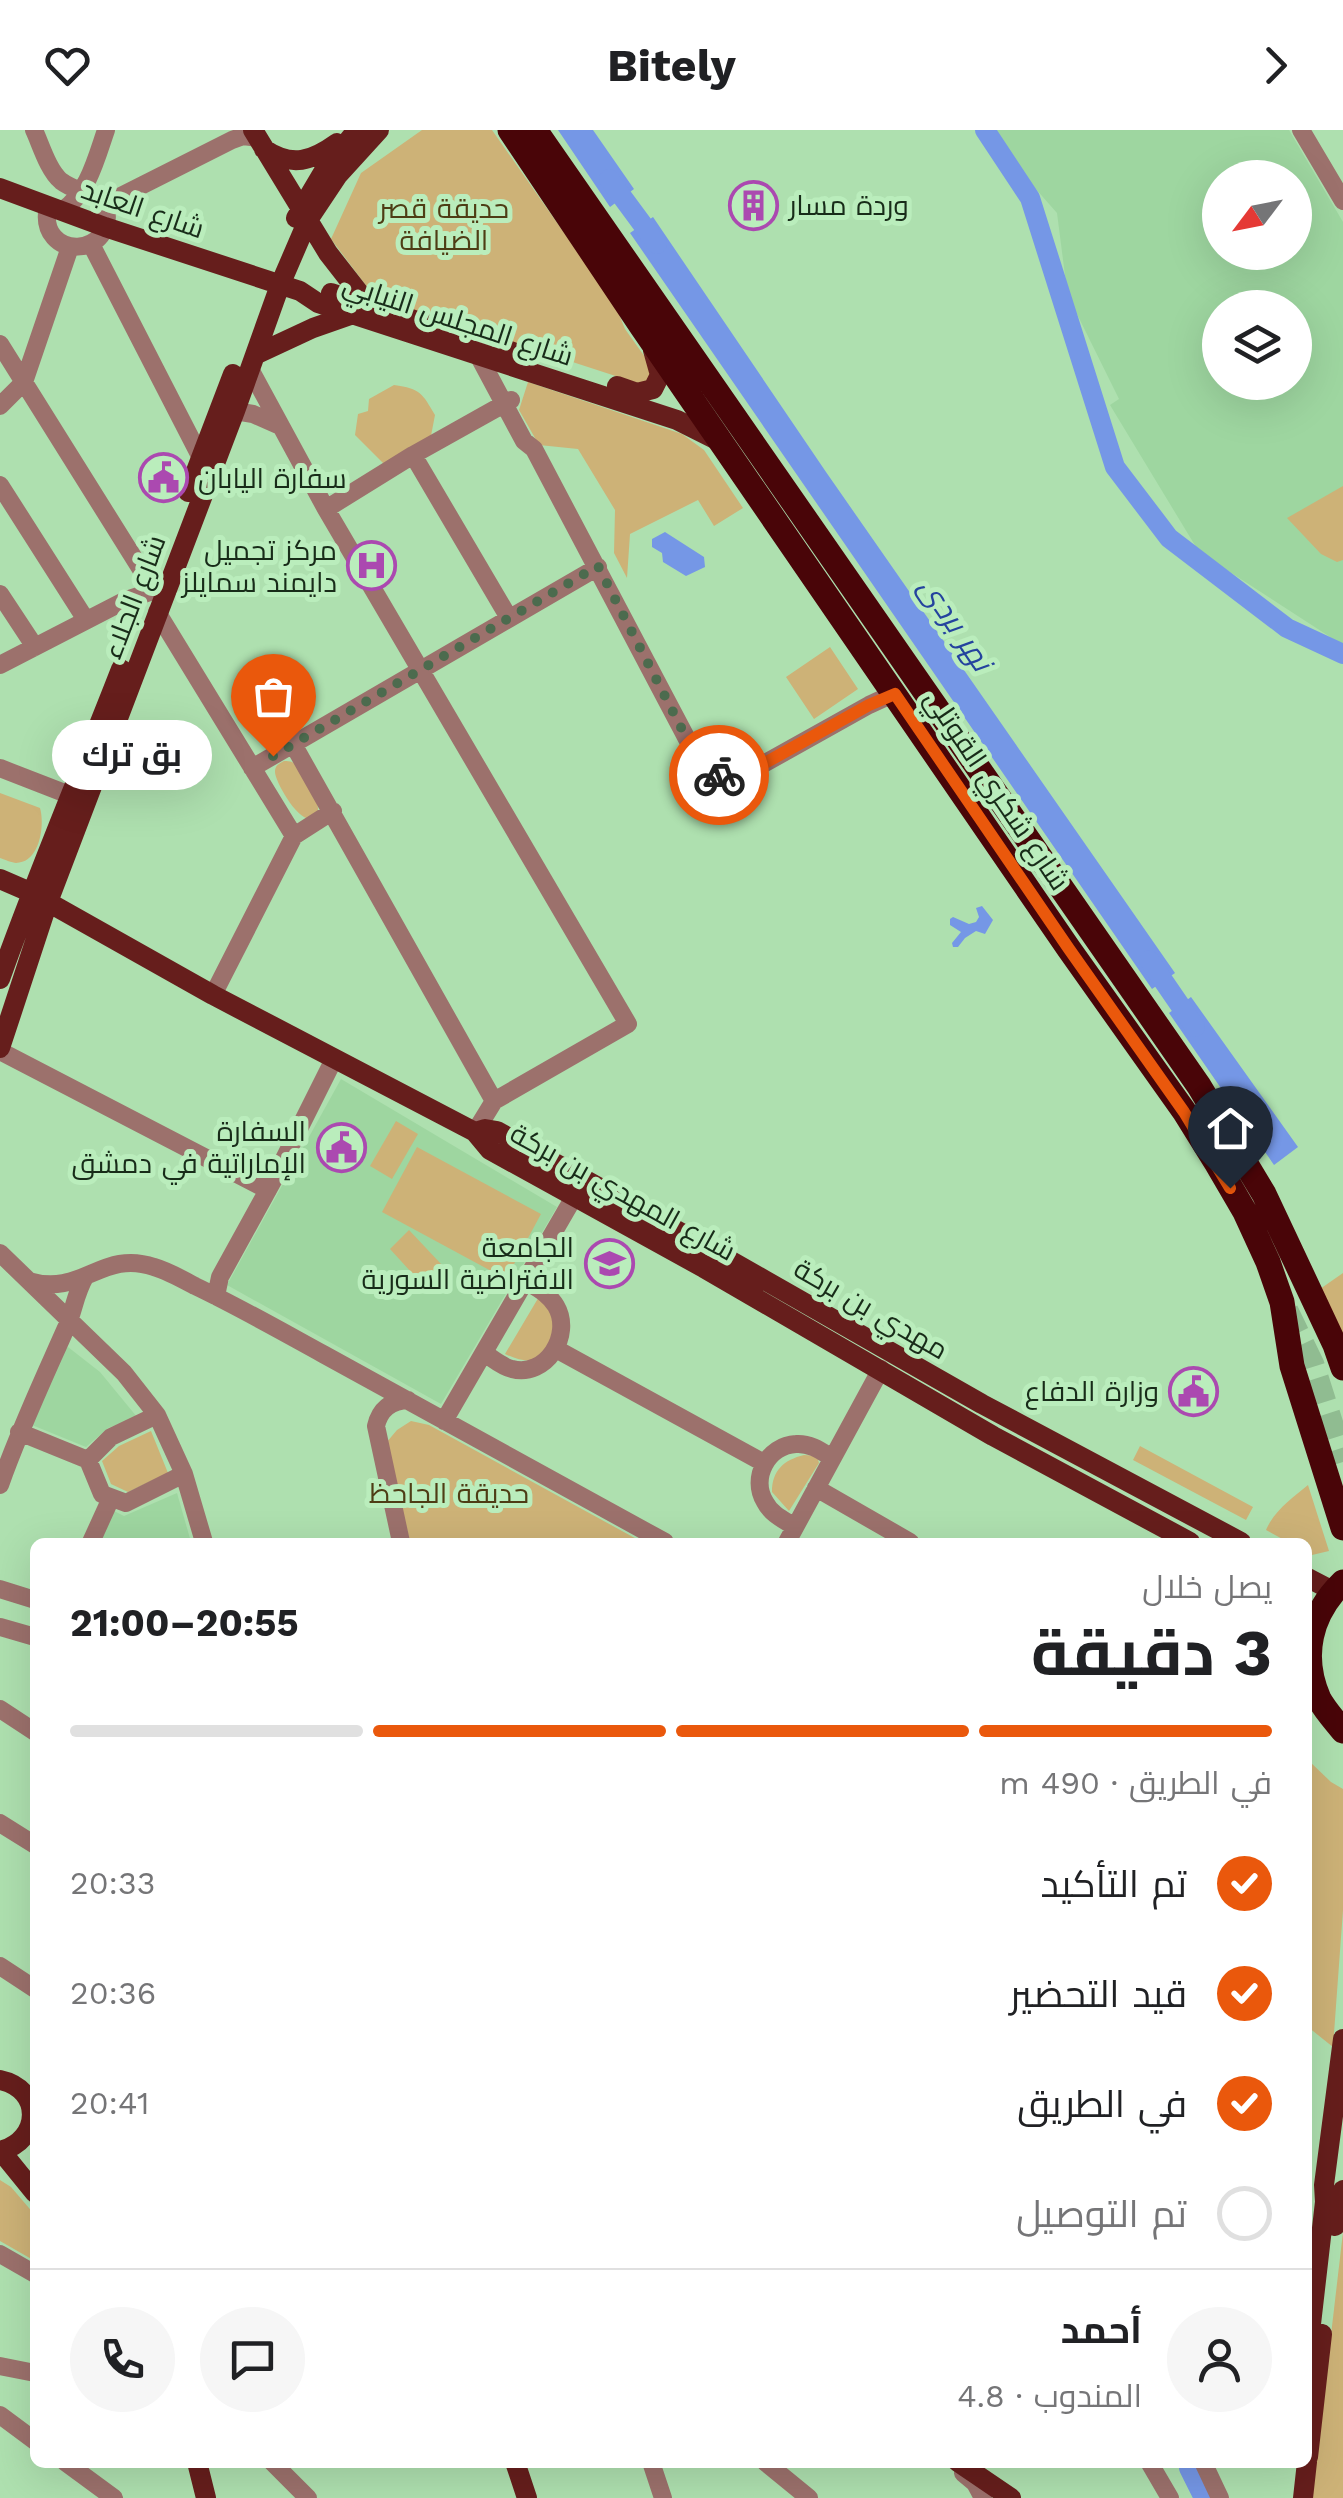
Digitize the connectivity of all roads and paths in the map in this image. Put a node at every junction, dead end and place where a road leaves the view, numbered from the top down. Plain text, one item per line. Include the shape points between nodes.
1 (34, 130) edge
2 (106, 130) edge
3 (356, 130) edge
4 (379, 130) edge
5 (510, 130) edge
6 (535, 130) edge
7 (1301, 130) edge
8 (259, 139) edge
9 (0, 188) edge
10 (83, 190) junction
11 (1343, 201) edge
12 (105, 204) junction
13 (55, 208) junction
14 (304, 214) junction
15 (106, 227) junction
16 (90, 244) junction
17 (70, 246) junction
18 (283, 286) junction
19 (360, 309) junction
20 (647, 334) junction
21 (0, 344) edge
22 (478, 355) junction
23 (252, 362) junction
24 (519, 368) junction
25 (24, 382) junction
26 (508, 402) junction
27 (0, 406) edge
28 (235, 411) junction
29 (278, 425) junction
30 (722, 443) junction
31 (414, 455) junction
32 (202, 458) junction
33 (0, 485) edge
34 (326, 509) junction
35 (598, 566) junction
36 (0, 594) edge
37 (153, 597) junction
38 (508, 618) junction
39 (86, 620) junction
40 (34, 647) junction
41 (0, 665) edge
42 (422, 669) junction
43 (889, 696) junction
44 (293, 744) junction
45 (0, 768) edge
46 (252, 768) junction
47 (0, 777) edge
48 (70, 801) junction
49 (333, 812) junction
50 (294, 836) junction
51 (0, 880) edge
52 (39, 897) junction
53 (0, 979) edge
54 (213, 995) junction
55 (0, 1050) edge
56 (334, 1059) junction
57 (494, 1101) junction
58 (475, 1132) junction
59 (268, 1190) junction
60 (574, 1197) junction
61 (690, 1249) junction
62 (0, 1254) edge
63 (709, 1260) junction
64 (85, 1277) junction
65 (526, 1281) junction
66 (29, 1282) junction
67 (216, 1296) junction
68 (69, 1321) junction
69 (556, 1348) junction
70 (484, 1354) junction
71 (1343, 1368) edge
72 (881, 1369) junction
73 (408, 1400) junction
74 (157, 1415) junction
75 (444, 1421) junction
76 (19, 1432) junction
77 (832, 1458) junction
78 (88, 1460) junction
79 (764, 1464) junction
80 (184, 1474) junction
81 (0, 1485) edge
82 (816, 1488) junction
83 (111, 1498) junction
84 (1343, 1528) edge
85 (791, 1535) edge
86 (93, 1538) edge
87 (203, 1538) edge
88 (400, 1538) edge
89 (658, 1538) edge
90 (903, 1538) edge
91 (1183, 1538) edge
92 (1232, 1538) edge
93 (1312, 1579) edge
94 (1338, 1586) edge
95 (0, 1590) edge
96 (30, 1599) edge
97 (1312, 1611) edge
98 (0, 1626) edge
99 (30, 1635) edge
100 (1314, 1704) edge
101 (0, 1709) edge
102 (30, 1729) edge
103 (1343, 1731) edge
104 (0, 1823) edge
105 (30, 1842) edge
106 (0, 1966) edge
107 (30, 1980) edge
108 (1343, 2040) edge
109 (17, 2082) edge
110 (30, 2104) edge
111 (30, 2129) edge
112 (0, 2151) edge
113 (30, 2187) edge
114 (1331, 2199) edge
115 (0, 2254) edge
116 (30, 2271) edge
117 (1312, 2324) edge
118 (0, 2366) edge
119 (30, 2372) edge
120 (1312, 2406) edge
121 (0, 2415) edge
122 (30, 2436) edge
123 (73, 2468) edge
124 (198, 2468) edge
125 (278, 2468) edge
126 (517, 2468) edge
127 (653, 2468) edge
128 (772, 2468) edge
129 (961, 2468) edge
130 (964, 2468) edge
131 (1157, 2468) edge
132 (1206, 2468) edge
133 (1293, 2468) edge
134 (1306, 2468) edge
135 (1009, 2497) edge
136 (114, 2498) edge
137 (206, 2498) edge
138 (308, 2498) edge
139 (527, 2498) edge
140 (663, 2498) edge
141 (808, 2498) edge
142 (984, 2498) edge
143 (1170, 2498) edge
144 (1220, 2498) edge
145 (1290, 2498) edge
146 (1302, 2498) edge

1 - 10 street via 56,176
2 - 10 street
3 - 8 main road via 312,159 282,158
3 - 14 main road, شارع الجلاء via 325,169
4 - 14 main road, شارع الجلاء
5 - 20 highway, شارع شكري القوتلي
6 - 71 highway, شارع شكري القوتلي via 1199,1086 1264,1194
7 - 11 street
8 - 12 street via 232,140
8 - 14 main road
9 - 13 main road, شارع العابد
10 - 12 street
10 - 13 street via 74,202
12 - 15 street
13 - 15 main road, شارع العابد
13 - 17 street via 46,218 49,229
14 - 18 main road, شارع الجلاء
14 - 19 main road
15 - 16 street
15 - 18 main road, شارع العابد
16 - 17 street
16 - 32 street
17 - 25 street
18 - 19 main road, شارع المجلس النيابي via 320,290
18 - 23 main road, شارع الجلاء
18 - 32 main road, شارع الجلاء
19 - 20 main road, شارع المجلس النيابي via 637,393 653,389 660,375
19 - 22 main road, شارع المجلس النيابي
19 - 23 main road via 293,336
20 - 30 highway, شارع شكري القوتلي
21 - 25 street
22 - 24 main road, شارع المجلس النيابي
22 - 26 street
23 - 28 main road, شارع الجلاء
23 - 29 street
24 - 26 street via 509,381
24 - 30 main road, شارع المجلس النيابي via 677,420
25 - 27 street
25 - 37 street
26 - 31 street
26 - 35 street via 524,442
28 - 29 street
28 - 37 main road, شارع الجلاء
29 - 34 street
30 - 43 highway, شارع شكري القوتلي
31 - 34 street
31 - 38 street
32 - 37 main road, شارع الجلاء
33 - 39 street
34 - 42 street
35 - 38 street
35 - 43 street via 687,739 714,774 729,779 749,772
36 - 40 street
37 - 39 street via 126,600
37 - 46 street
37 - 48 main road, شارع الجلاء
37 - 52 main road, شارع الجلاء
38 - 42 street
39 - 40 street
40 - 41 street
42 - 44 street
42 - 57 street via 628,1024
43 - 84 highway, شارع شكري القوتلي via 1184,1112 1244,1212 1282,1302 1292,1366
44 - 46 street
44 - 49 street
45 - 48 street
46 - 50 street
47 - 48 street
48 - 52 main road, شارع الجلاء
49 - 50 street
49 - 57 street
50 - 54 street
51 - 52 main road, شارع المهدي بن بركة
52 - 53 main road, شارع الجلاء
52 - 54 main road, شارع المهدي بن بركة
52 - 55 main road, شارع الجلاء
54 - 56 main road, شارع المهدي بن بركة
55 - 59 street
56 - 58 main road, شارع المهدي بن بركة
56 - 59 street
57 - 58 street
58 - 60 main road, شارع المهدي بن بركة via 490,1150
58 - 61 main road, مهدي بن بركة via 497,1131
59 - 67 street
60 - 61 main road, شارع المهدي بن بركة
60 - 65 street
61 - 63 main road, مهدي بن بركة
62 - 66 street
63 - 72 main road, شارع المهدي بن بركة
63 - 92 main road, مهدي بن بركة
64 - 66 street via 59,1285
64 - 67 street via 136,1263
64 - 68 street
65 - 69 street via 547,1294 561,1317
65 - 70 street
66 - 68 street
67 - 73 street
68 - 74 street
68 - 76 street
69 - 70 street via 526,1370
69 - 79 street
70 - 75 street
72 - 77 street
72 - 91 main road, شارع المهدي بن بركة
73 - 75 street
73 - 88 street via 384,1409 376,1426
74 - 78 street via 110,1436
74 - 80 street
75 - 89 street
76 - 78 street
76 - 81 street
77 - 79 street via 798,1443 785,1445
77 - 82 street
78 - 83 street via 102,1494
79 - 85 street via 760,1493
80 - 83 street via 126,1503
80 - 87 street
82 - 85 street
82 - 90 street
83 - 86 street
93 - 94 main road
94 - 97 highway
95 - 96 street
98 - 99 street
100 - 103 highway
101 - 102 street
104 - 105 street
106 - 107 street
108 - 114 main road via 1324,2185
109 - 110 main road
111 - 112 main road
112 - 113 main road
114 - 117 main road
114 - 120 main road
115 - 116 street
118 - 119 street
121 - 122 street
123 - 136 street
124 - 137 main road
125 - 138 street
126 - 139 main road
127 - 140 street
128 - 141 street
129 - 142 street
130 - 135 main road
131 - 143 street
132 - 144 street
133 - 145 main road
134 - 146 main road

